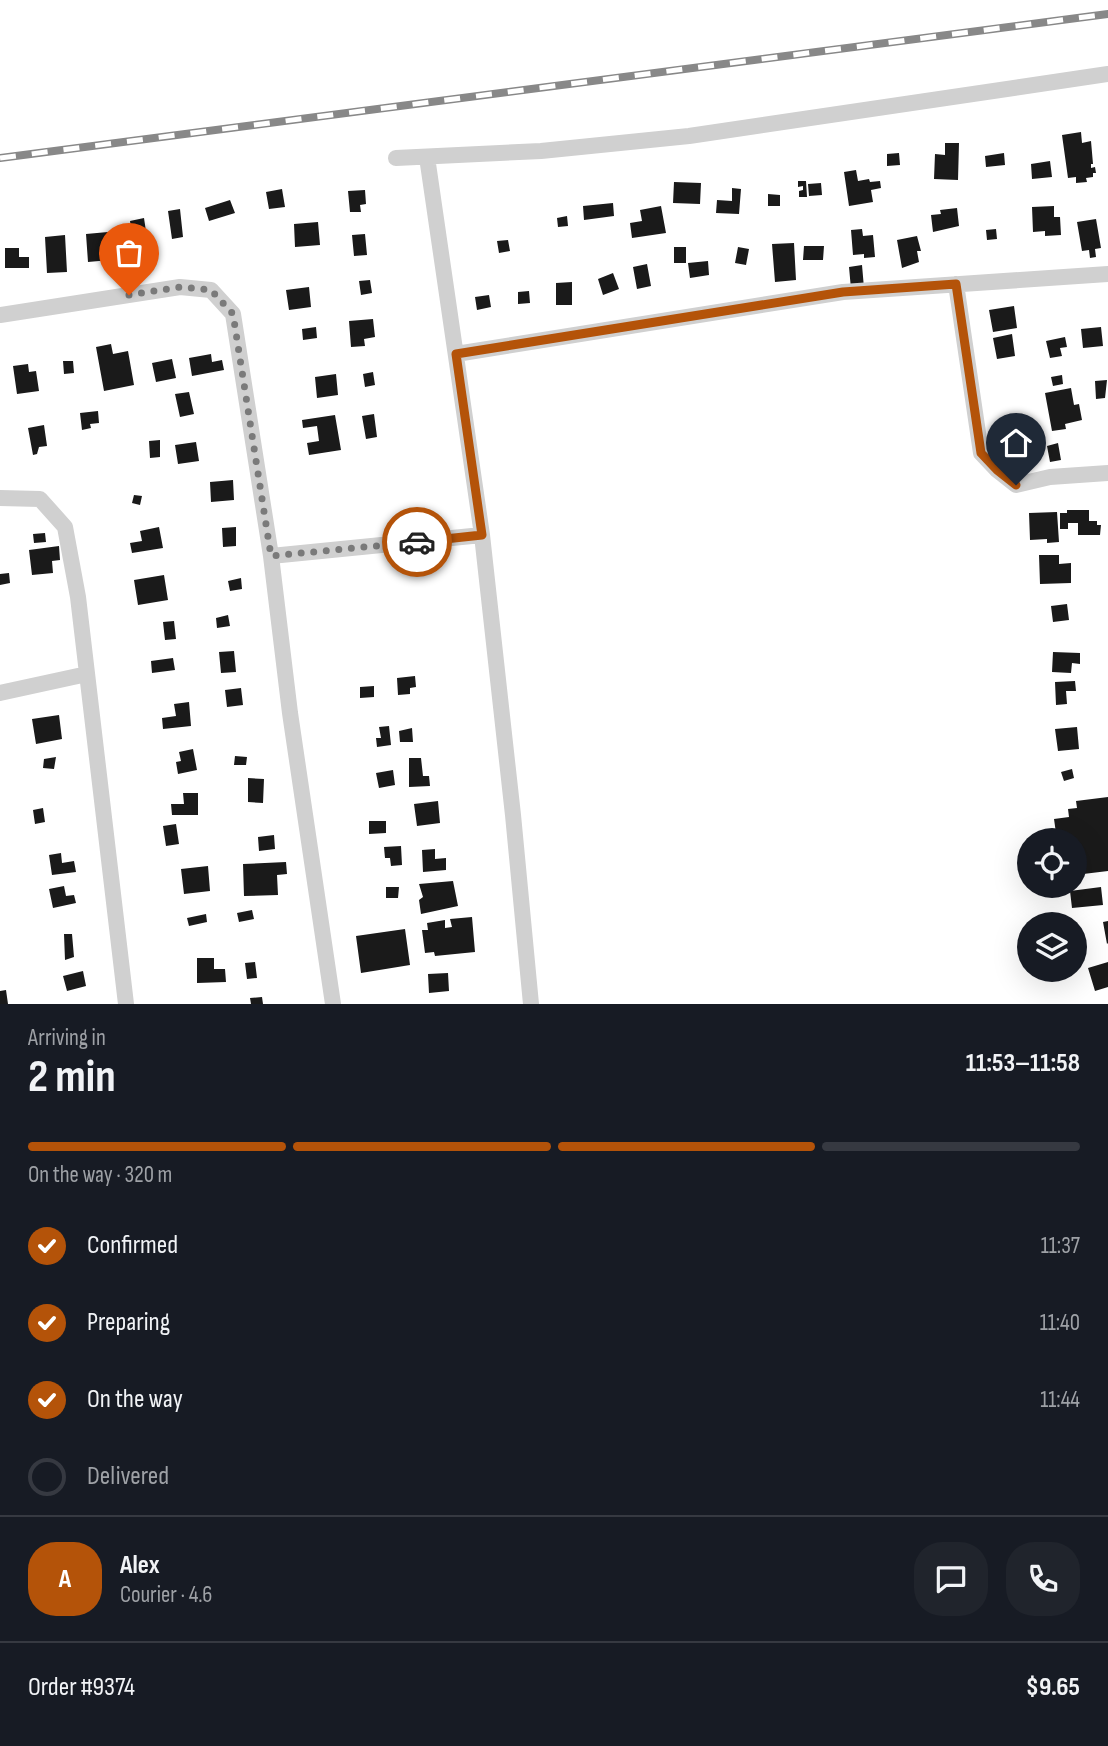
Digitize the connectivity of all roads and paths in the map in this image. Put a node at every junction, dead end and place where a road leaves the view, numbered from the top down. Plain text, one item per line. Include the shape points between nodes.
1 (1108, 74) edge
2 (427, 157) junction
3 (396, 158) dead end
4 (1108, 274) edge
5 (956, 284) junction
6 (0, 315) edge
7 (456, 354) junction
8 (1108, 473) edge
9 (0, 498) edge
10 (482, 535) junction
11 (271, 556) junction
12 (87, 674) junction
13 (0, 693) edge
14 (126, 1004) edge
15 (333, 1004) edge
16 (531, 1004) edge

1 - 2 street via 689,136
2 - 3 street
2 - 7 street
4 - 5 street
5 - 7 street via 843,292
5 - 8 street via 981,453 1016,485 1050,477
6 - 11 street via 180,287 211,290 233,314
7 - 10 street
9 - 12 street via 40,499 65,527
10 - 11 street
10 - 16 street
11 - 15 street
12 - 13 street
12 - 14 street

